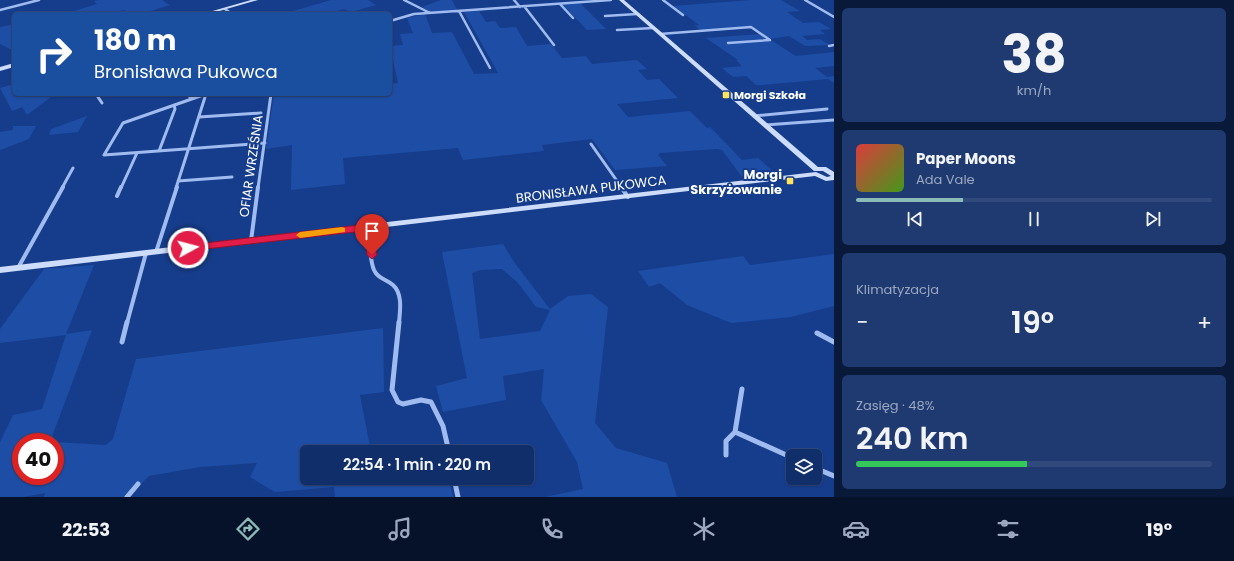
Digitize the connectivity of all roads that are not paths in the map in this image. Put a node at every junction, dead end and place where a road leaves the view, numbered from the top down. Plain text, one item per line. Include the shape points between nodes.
1 (39, 0) edge
2 (256, 0) edge
3 (404, 0) edge
4 (514, 0) edge
5 (611, 0) edge
6 (621, 0) edge
7 (663, 0) edge
8 (804, 0) edge
9 (560, 4) junction
10 (524, 6) junction
11 (520, 7) junction
12 (224, 9) junction
13 (0, 10) edge
14 (459, 11) junction
15 (212, 12) edge
16 (229, 12) edge
17 (430, 13) junction
18 (637, 14) junction
19 (605, 16) dead end
20 (683, 16) dead end
21 (834, 17) edge
22 (573, 18) dead end
23 (392, 20) edge
24 (653, 28) junction
25 (617, 30) dead end
26 (660, 34) junction
27 (728, 43) dead end
28 (554, 45) dead end
29 (834, 45) edge
30 (829, 46) dead end
31 (12, 66) edge
32 (490, 68) dead end
33 (0, 69) edge
34 (98, 96) edge
35 (189, 96) edge
36 (201, 96) edge
37 (206, 96) edge
38 (271, 96) edge
39 (192, 99) junction
40 (102, 102) dead end
41 (174, 106) junction
42 (827, 109) dead end
43 (261, 113) dead end
44 (753, 116) junction
45 (199, 117) junction
46 (834, 120) edge
47 (764, 125) junction
48 (265, 143) junction
49 (590, 144) dead end
50 (189, 149) junction
51 (159, 151) junction
52 (136, 153) junction
53 (73, 168) dead end
54 (816, 172) junction
55 (232, 177) dead end
56 (833, 177) edge
57 (178, 181) junction
58 (117, 196) dead end
59 (628, 197) junction
60 (368, 227) junction
61 (251, 241) junction
62 (156, 252) junction
63 (146, 253) junction
64 (18, 268) junction
65 (0, 270) edge
66 (817, 333) dead end
67 (122, 342) dead end
68 (834, 342) edge
69 (742, 389) dead end
70 (735, 432) junction
71 (448, 445) edge
72 (726, 455) dead end
73 (786, 455) edge
74 (822, 471) edge
75 (834, 476) edge
76 (138, 484) dead end
77 (455, 485) edge
78 (127, 497) edge
79 (458, 497) edge

1 - 13 street
2 - 12 street
3 - 17 street
4 - 11 street
5 - 9 street
6 - 18 street
7 - 20 street
8 - 21 street
9 - 10 street
9 - 22 street
10 - 11 street
10 - 28 street
11 - 14 street
12 - 15 street
12 - 16 street
14 - 17 street
14 - 32 street
17 - 23 street via 414,14
18 - 19 street
18 - 24 street
24 - 25 street
24 - 26 street
26 - 27 street via 751,27 770,40
26 - 44 street
29 - 30 street
31 - 33 street
34 - 40 street
35 - 39 street
36 - 39 street
37 - 45 street
38 - 48 street, OFIAR WRZEŚNIA
39 - 41 street
41 - 51 street
41 - 52 street via 123,123 104,155
42 - 44 street
43 - 45 street
44 - 47 street
45 - 50 street
46 - 47 street
47 - 54 street
48 - 50 street
48 - 61 street, OFIAR WRZEŚNIA
49 - 59 street
50 - 51 street
50 - 57 street
51 - 52 street
52 - 58 street
53 - 64 street
54 - 56 street
54 - 59 street, BRONISŁAWA PUKOWCA
55 - 57 street
57 - 62 street
59 - 60 street, BRONISŁAWA PUKOWCA
60 - 61 street, BRONISŁAWA PUKOWCA
60 - 71 street via 374,269 380,278 393,285 400,300 392,390 398,402 403,404 421,400 431,402 440,413
61 - 62 street, BRONISŁAWA PUKOWCA
62 - 63 street, BRONISŁAWA PUKOWCA
63 - 64 street, BRONISŁAWA PUKOWCA
63 - 67 street
64 - 65 street, BRONISŁAWA PUKOWCA
66 - 68 street
69 - 70 street
70 - 72 street via 726,441
70 - 73 street
74 - 75 street
76 - 78 street
77 - 79 street

